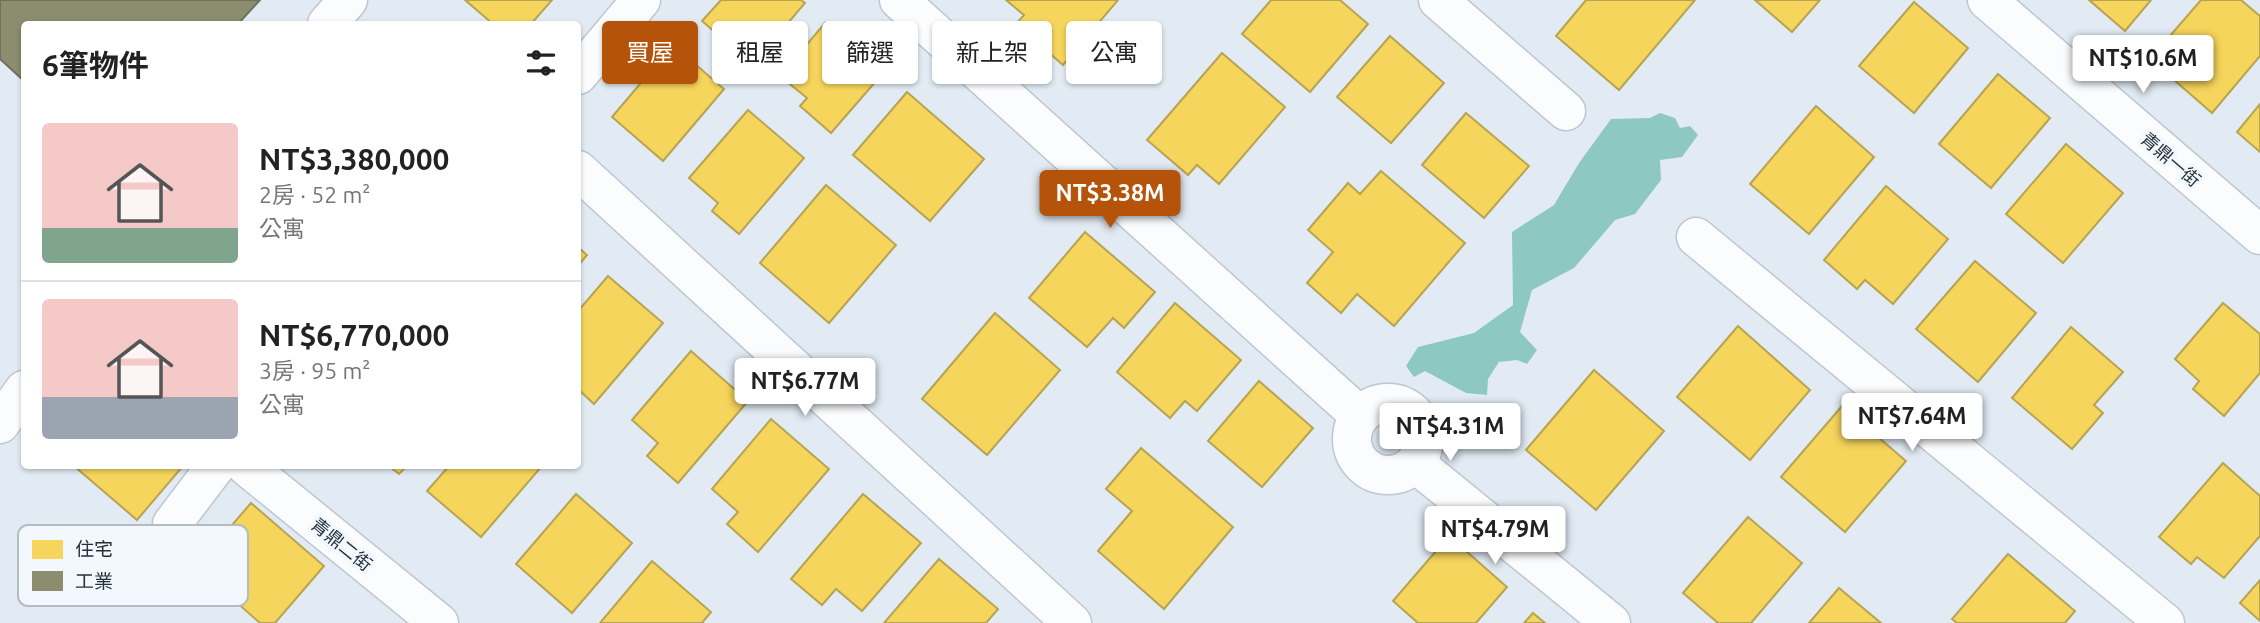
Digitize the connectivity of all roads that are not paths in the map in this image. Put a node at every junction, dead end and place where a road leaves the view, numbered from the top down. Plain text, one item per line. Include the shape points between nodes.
1 (348, 0) edge
2 (641, 0) edge
3 (899, 0) edge
4 (1438, 0) edge
5 (1987, 0) edge
6 (330, 21) edge
7 (581, 71) edge
8 (1566, 111) dead end
9 (581, 173) edge
10 (2260, 235) edge
11 (1696, 237) dead end
12 (21, 394) edge
13 (1360, 416) junction
14 (0, 424) edge
15 (1416, 464) junction
16 (214, 469) edge
17 (250, 469) edge
18 (172, 524) dead end
19 (439, 623) edge
20 (1072, 623) edge
21 (1611, 623) edge
22 (2165, 623) edge

1 - 6 street
2 - 7 street
3 - 13 street
4 - 8 street
5 - 10 street, 青鼎一街
9 - 20 street
11 - 22 street
12 - 14 street
13 - 15 street via 1351,439 1360,463 1381,476 1406,472
13 - 15 street via 1369,408 1391,403 1412,412 1420,420 1425,442
15 - 21 street
16 - 18 street
17 - 19 street, 青鼎二街

